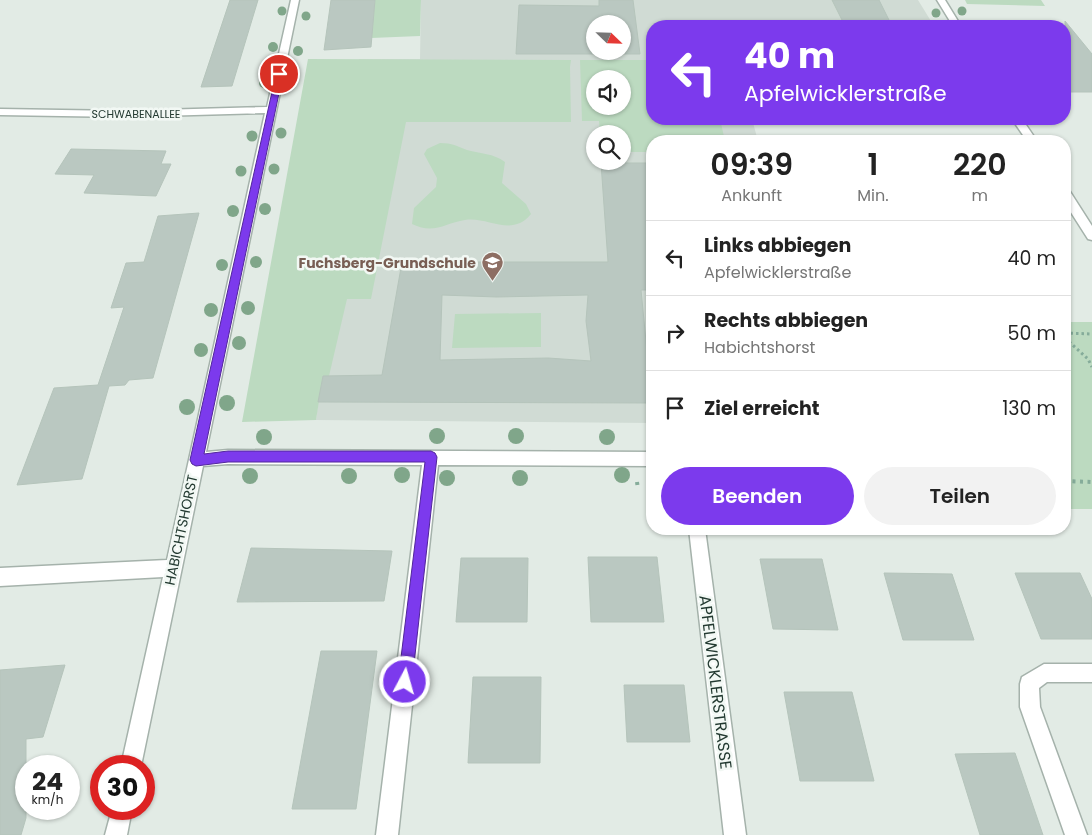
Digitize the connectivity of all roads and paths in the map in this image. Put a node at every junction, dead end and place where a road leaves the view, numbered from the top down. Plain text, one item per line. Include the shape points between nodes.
1 (295, 0) edge
2 (940, 0) edge
3 (953, 20) edge
4 (272, 110) junction
5 (0, 112) edge
6 (1071, 203) edge
7 (1092, 236) edge
8 (1071, 333) edge
9 (1092, 334) edge
10 (1071, 344) edge
11 (1092, 366) edge
12 (431, 457) junction
13 (646, 459) edge
14 (196, 460) junction
15 (1071, 481) edge
16 (1092, 482) edge
17 (698, 535) edge
18 (173, 568) junction
19 (0, 577) edge
20 (1092, 673) edge
21 (133, 755) edge
22 (119, 820) edge
23 (116, 835) edge
24 (387, 835) edge
25 (735, 835) edge
26 (1076, 835) edge

1 - 4 street, HABICHTSHORST
2 - 3 street
4 - 5 street, SCHWABENALLEE via 123,114
4 - 14 street, HABICHTSHORST
6 - 7 street
8 - 9 path
10 - 11 path
12 - 13 street
12 - 14 street via 228,456
12 - 24 street
14 - 18 street, HABICHTSHORST
15 - 16 path
17 - 25 street, APFELWICKLERSTRASSE
18 - 19 street
18 - 21 street, HABICHTSHORST
20 - 26 street via 1044,673 1029,684 1030,707
22 - 23 street

